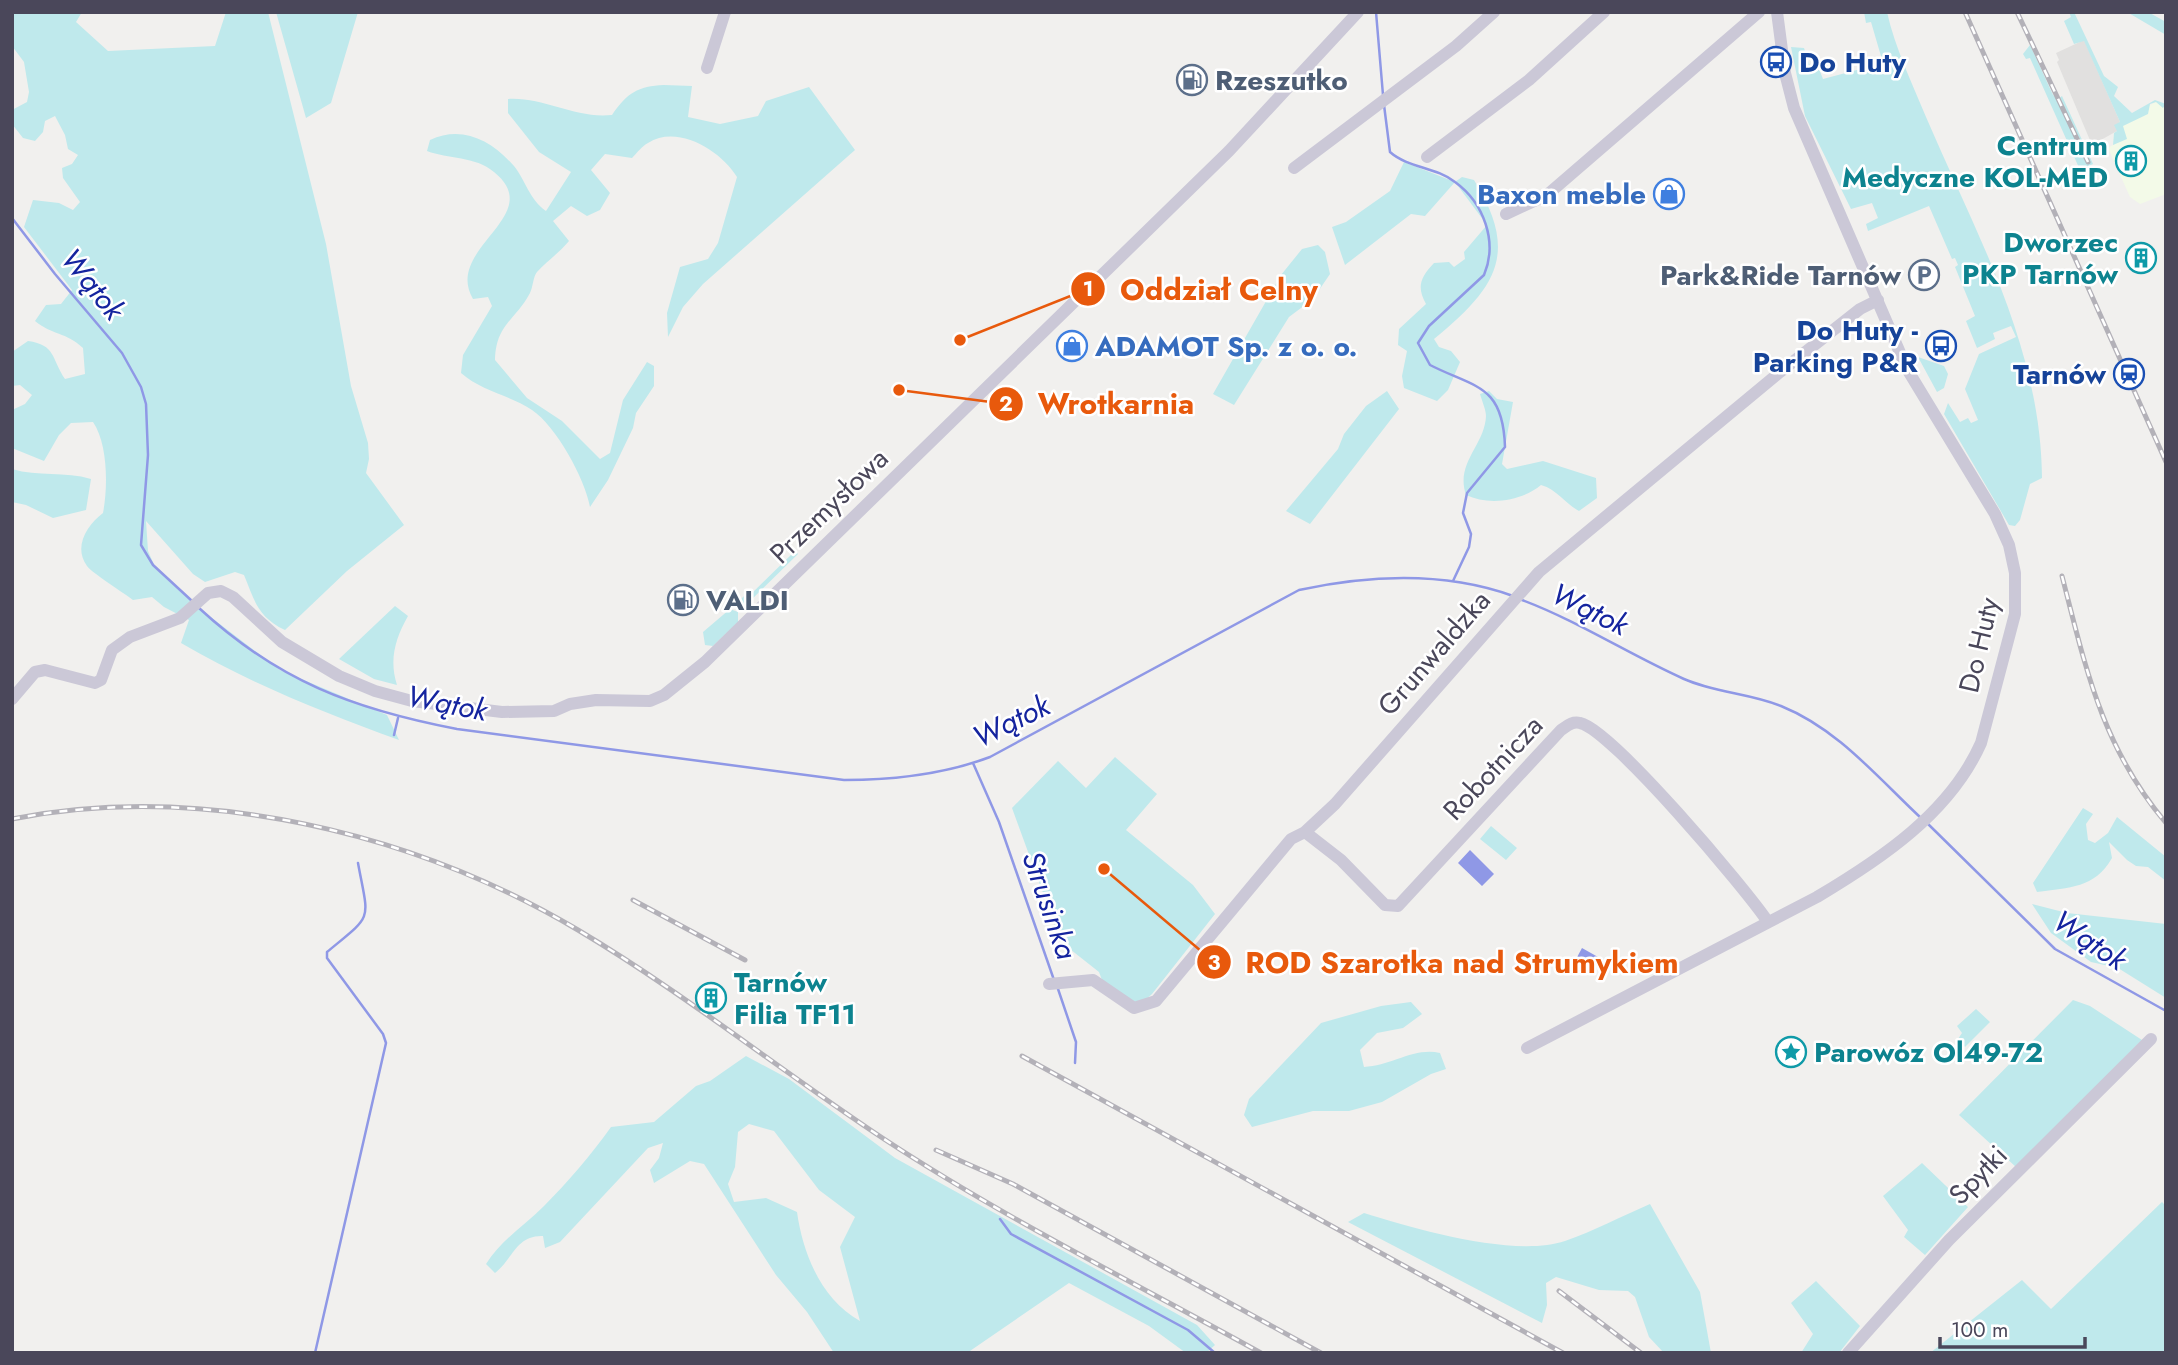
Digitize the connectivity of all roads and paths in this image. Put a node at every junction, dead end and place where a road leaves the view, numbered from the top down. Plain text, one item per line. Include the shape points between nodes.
1 (725, 12) edge
2 (1358, 12) edge
3 (1494, 12) edge
4 (1604, 12) edge
5 (1759, 12) edge
6 (1777, 12) edge
7 (707, 68) dead end
8 (1427, 157) dead end
9 (1294, 168) dead end
10 (1506, 214) dead end
11 (1878, 300) junction
12 (12, 699) edge
13 (1305, 832) junction
14 (1769, 922) junction
15 (1053, 983) dead end
16 (2151, 1039) dead end
17 (1527, 1048) dead end
18 (1848, 1353) edge

1 - 7 street
2 - 12 street, Przemysłowa via 1224,156 709,659 664,695 650,701 596,700 528,712 412,701 340,677 282,642 221,591 208,593 180,618 130,637 111,650 101,680 95,683 45,670 35,672
3 - 9 street
4 - 8 street via 1529,80
5 - 10 street via 1547,195
6 - 11 street, Do Huty via 1794,108
11 - 13 street, Grunwaldzka via 1780,372 1566,546
11 - 14 street, Do Huty via 1913,380 2002,528 2015,573 2013,621 1982,743 1962,778 1917,826 1863,869
13 - 14 street, Robotnicza via 1341,860 1385,905 1398,906 1561,730 1577,722 1618,751
13 - 15 street, Grunwaldzka via 1291,839 1156,1001 1134,1008 1093,980
14 - 17 street, Do Huty
16 - 18 street, Spytki via 1957,1231

